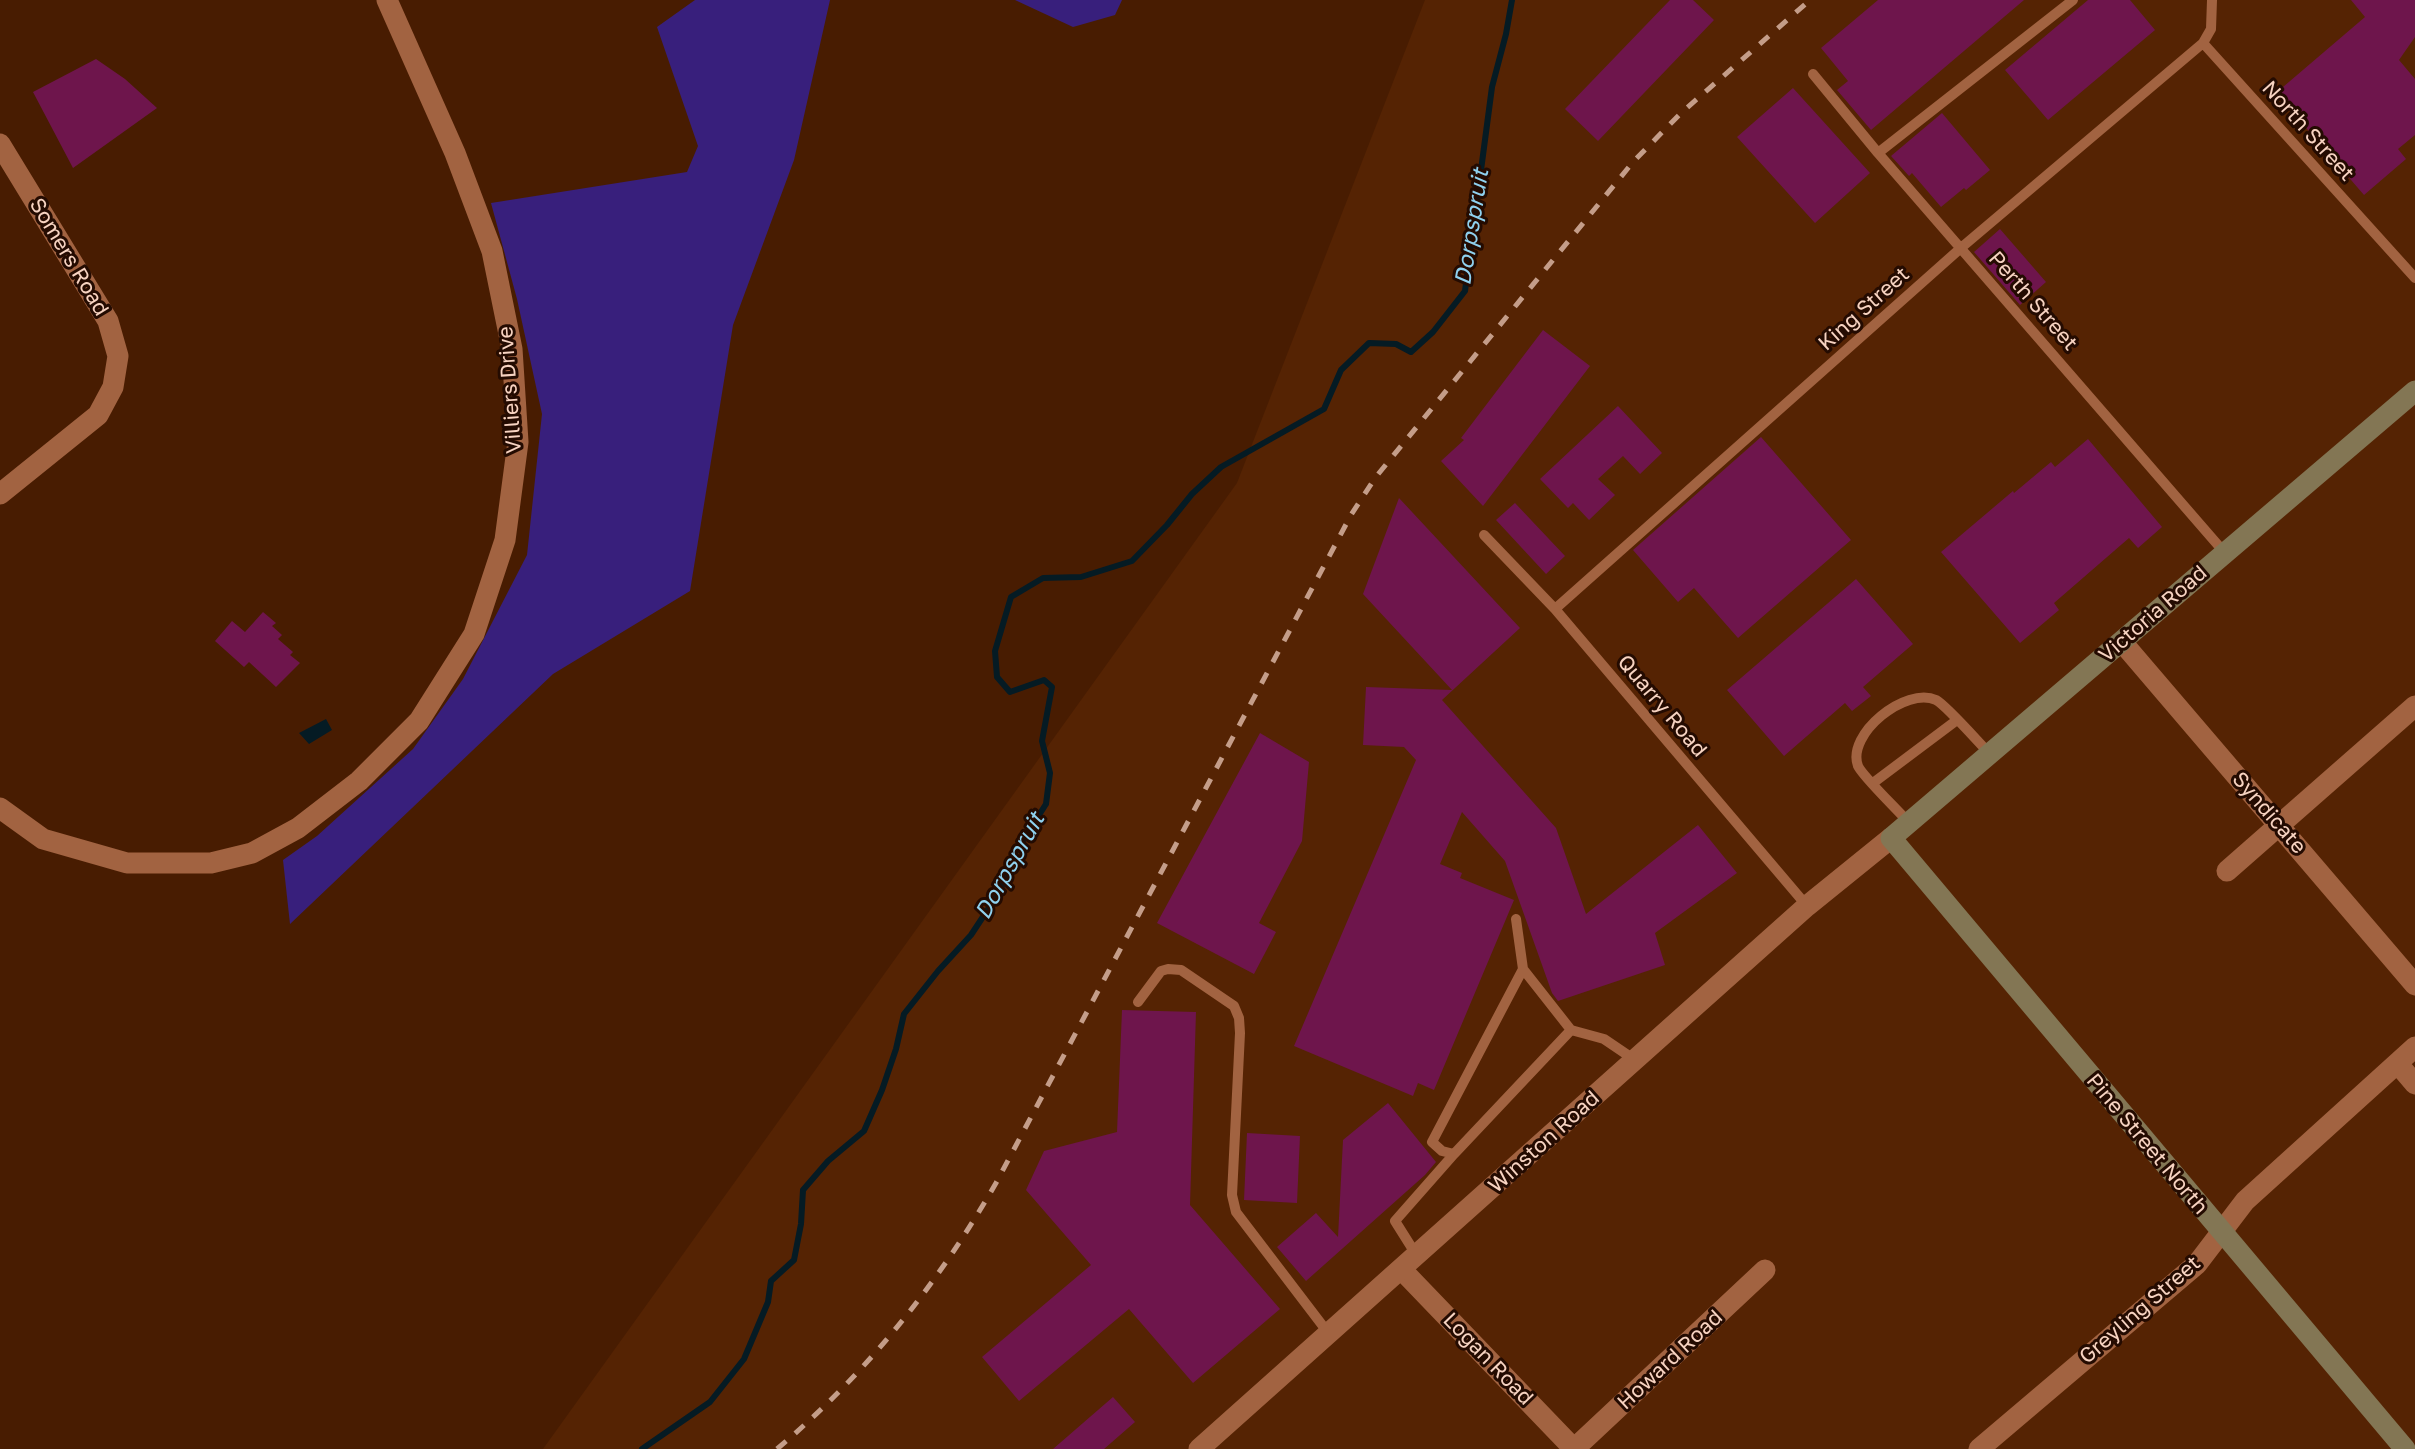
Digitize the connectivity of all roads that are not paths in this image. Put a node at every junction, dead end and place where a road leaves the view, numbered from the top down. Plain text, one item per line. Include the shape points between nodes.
1 (387, 0) edge
2 (2073, 0) edge
3 (2212, 0) edge
4 (2203, 43) junction
5 (1813, 74) dead end
6 (0, 144) edge
7 (1878, 153) junction
8 (1962, 247) junction
9 (2415, 278) edge
10 (2415, 391) edge
11 (0, 494) edge
12 (1484, 535) dead end
13 (2224, 552) junction
14 (1555, 609) junction
15 (2122, 642) junction
16 (2415, 706) edge
17 (1956, 720) junction
18 (1990, 754) junction
19 (1873, 783) junction
20 (0, 808) edge
21 (1909, 823) junction
22 (2279, 825) junction
23 (1891, 838) junction
24 (2227, 871) dead end
25 (1807, 906) junction
26 (1516, 919) dead end
27 (1523, 970) junction
28 (2415, 985) edge
29 (1138, 1002) dead end
30 (1571, 1030) junction
31 (2415, 1047) edge
32 (1635, 1060) junction
33 (2398, 1063) junction
34 (2415, 1084) edge
35 (1454, 1154) junction
36 (2220, 1232) junction
37 (1409, 1263) junction
38 (1765, 1270) dead end
39 (1329, 1334) junction
40 (1199, 1449) edge
41 (1574, 1449) edge
42 (1979, 1449) edge
43 (2405, 1449) edge

1 - 20 street, Villiers Drive via 455,153 492,251 512,349 518,442 505,540 474,634 419,721 359,781 298,828 252,853 211,863 127,863 43,839
2 - 7 lane
3 - 4 lane via 2211,29
4 - 8 lane, King Street
4 - 9 lane, North Street
5 - 7 lane, Perth Street
6 - 11 street, Somers Road via 108,321 118,356 113,387 99,415
7 - 8 lane, Perth Street
8 - 13 lane, Perth Street
8 - 14 lane, King Street
10 - 13 main road, Victoria Road
12 - 14 lane, Quarry Road
13 - 15 main road, Victoria Road
14 - 25 lane, Quarry Road
15 - 18 main road, Victoria Road
15 - 22 street, Syndicate
16 - 22 street
17 - 18 lane
17 - 19 lane
17 - 19 lane via 1938,700 1922,696 1902,701 1874,723 1855,751 1859,767
18 - 21 main road, Victoria Road
19 - 21 lane
21 - 23 main road, Victoria Road
22 - 24 street
22 - 28 street, Syndicate
23 - 25 street, Winston Road
23 - 36 main road, Pine Street North
25 - 32 street, Winston Road
26 - 27 lane
27 - 30 lane
27 - 35 lane via 1432,1142
29 - 39 lane via 1161,971 1168,969 1181,970 1234,1006 1240,1033 1232,1195 1236,1212
30 - 32 lane via 1605,1039
30 - 35 lane
31 - 33 street, Greyling Street
32 - 37 street, Winston Road
33 - 34 street
33 - 36 street, Greyling Street via 2245,1201
35 - 37 lane via 1395,1221
36 - 42 street, Greyling Street via 2197,1264
36 - 43 main road, Pine Street North
37 - 39 street, Winston Road
37 - 41 street, Logan Road
38 - 41 street, Howard Road
39 - 40 street, Winston Road

